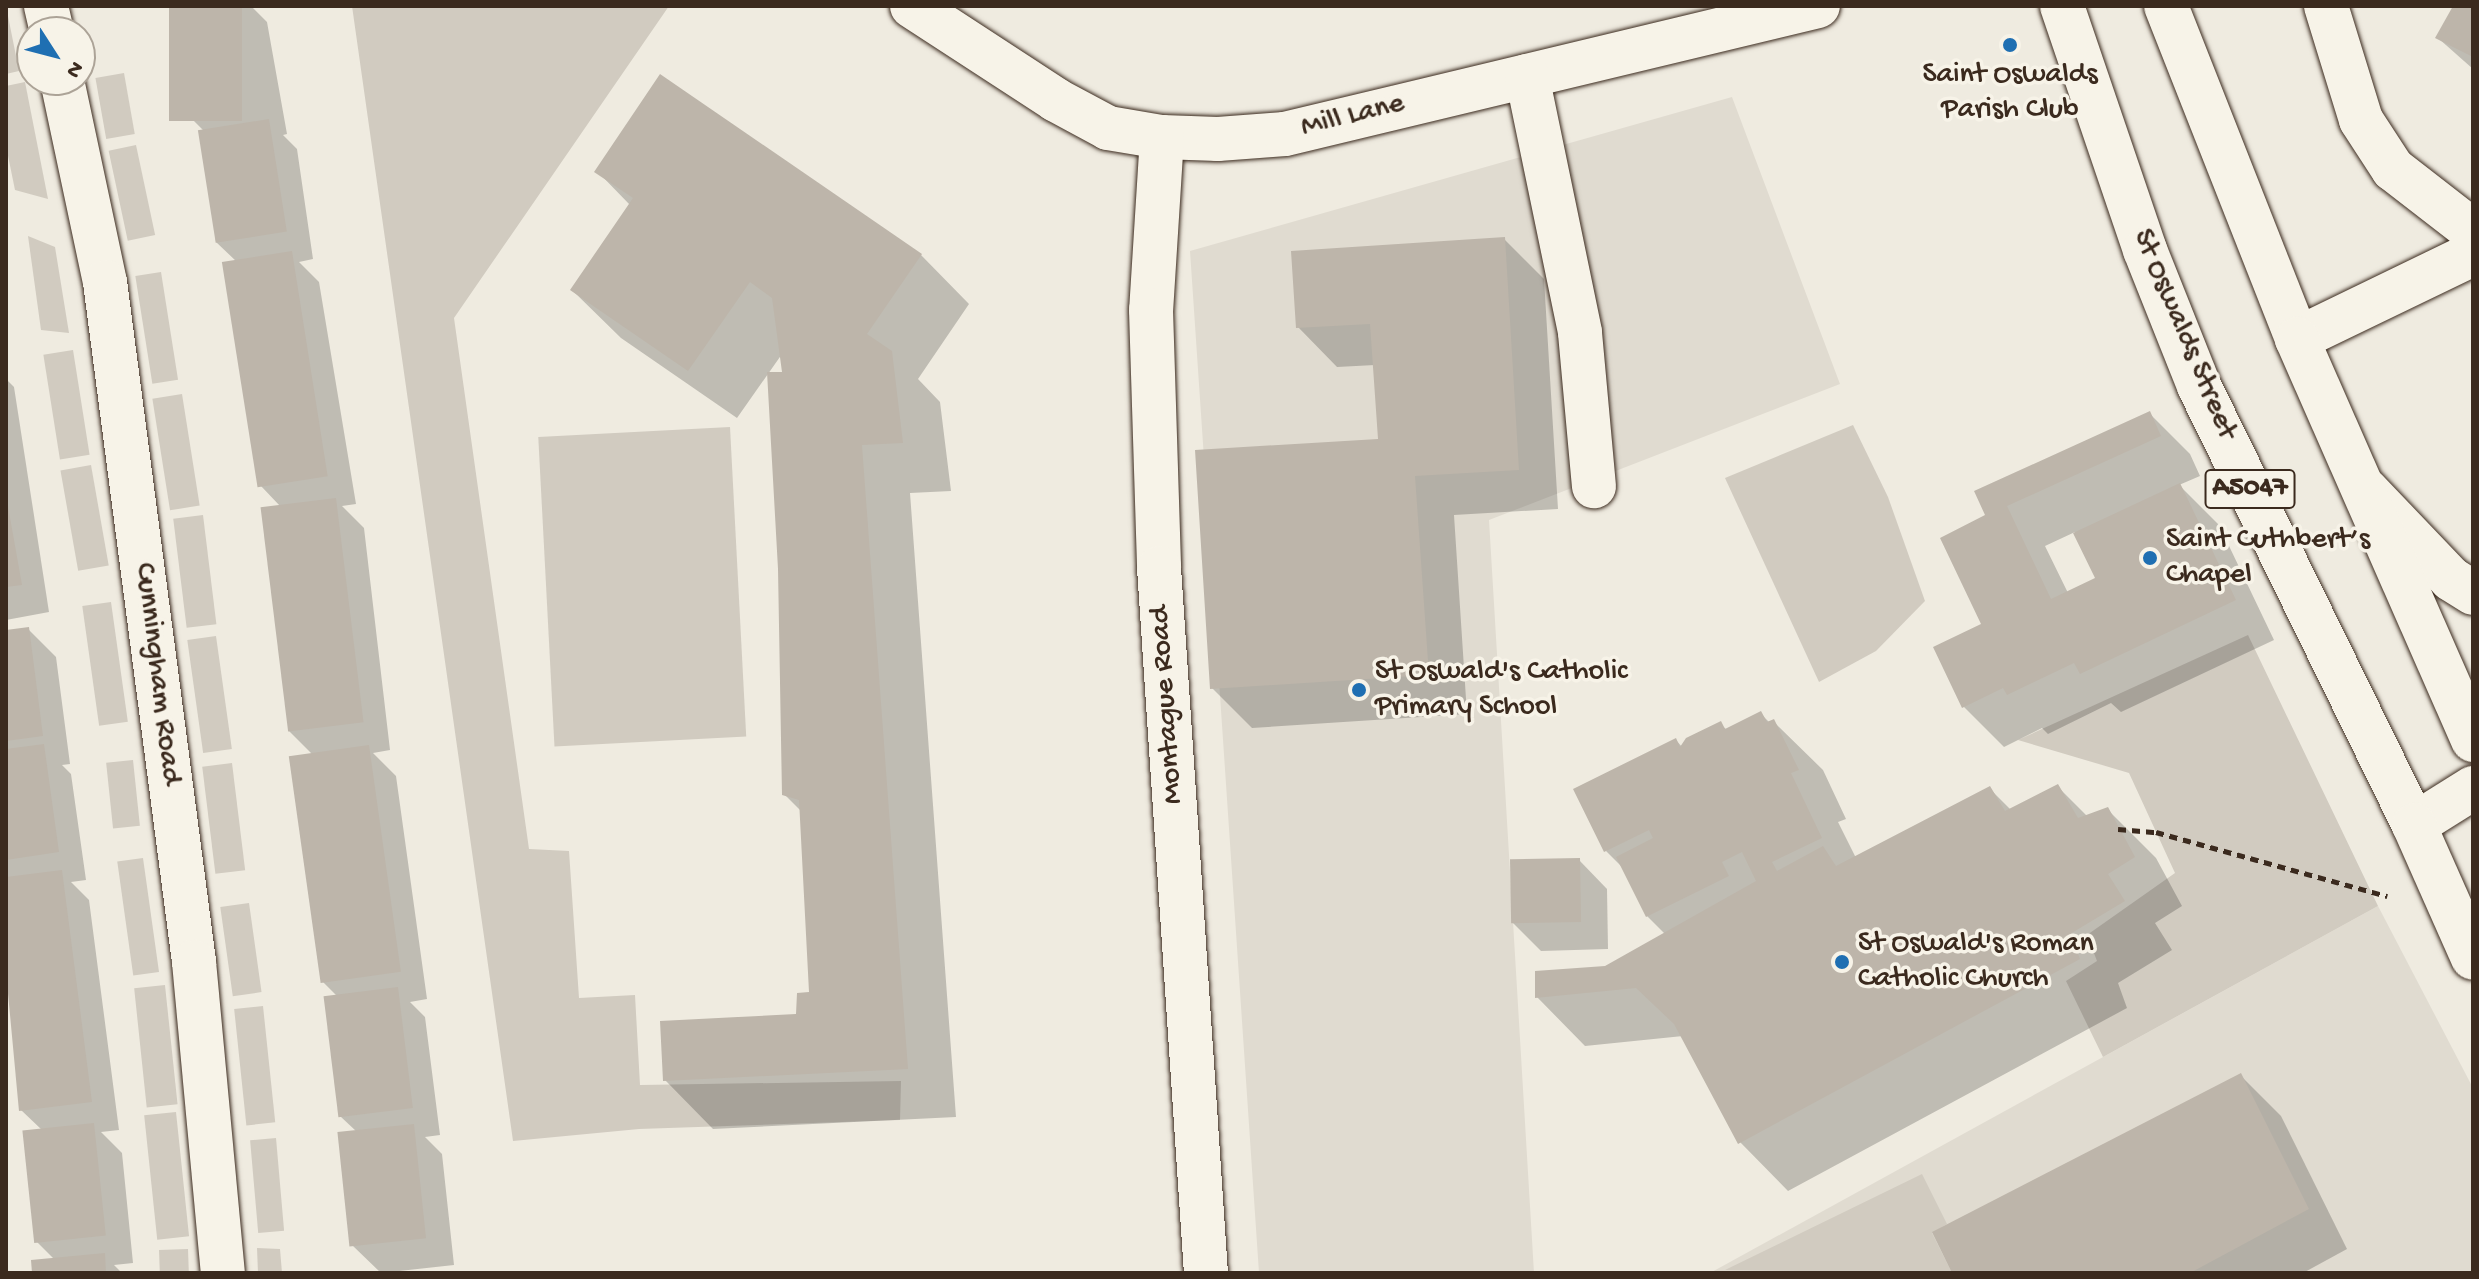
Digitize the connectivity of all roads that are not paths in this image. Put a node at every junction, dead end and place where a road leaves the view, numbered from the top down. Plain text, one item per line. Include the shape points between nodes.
1 (1818, 6) edge
2 (2062, 6) edge
3 (2166, 6) edge
4 (2326, 6) edge
5 (927, 9) edge
6 (1527, 76) junction
7 (65, 96) edge
8 (1162, 137) junction
9 (2473, 231) edge
10 (2473, 254) edge
11 (2297, 339) junction
12 (1594, 486) dead end
13 (2361, 486) junction
14 (2473, 593) edge
15 (2473, 740) edge
16 (2473, 788) edge
17 (2414, 825) junction
18 (2473, 958) edge
19 (223, 1273) edge
20 (1206, 1273) edge

1 - 6 street, Mill Lane
2 - 17 street, St Oswalds Street / A5047 via 2145,250 2199,386
3 - 11 street
4 - 9 street via 2361,120 2393,169
5 - 8 street, Mill Lane via 1056,100 1108,128
6 - 8 street, Mill Lane via 1285,134
6 - 12 street via 1580,333
7 - 19 street, Cunningham Road via 105,282 194,962
8 - 20 street, Montague Road via 1151,310 1159,568
10 - 11 street
11 - 13 street
13 - 14 street via 2451,579
13 - 15 street
16 - 17 street
17 - 18 street, St Oswalds Street / A5047

